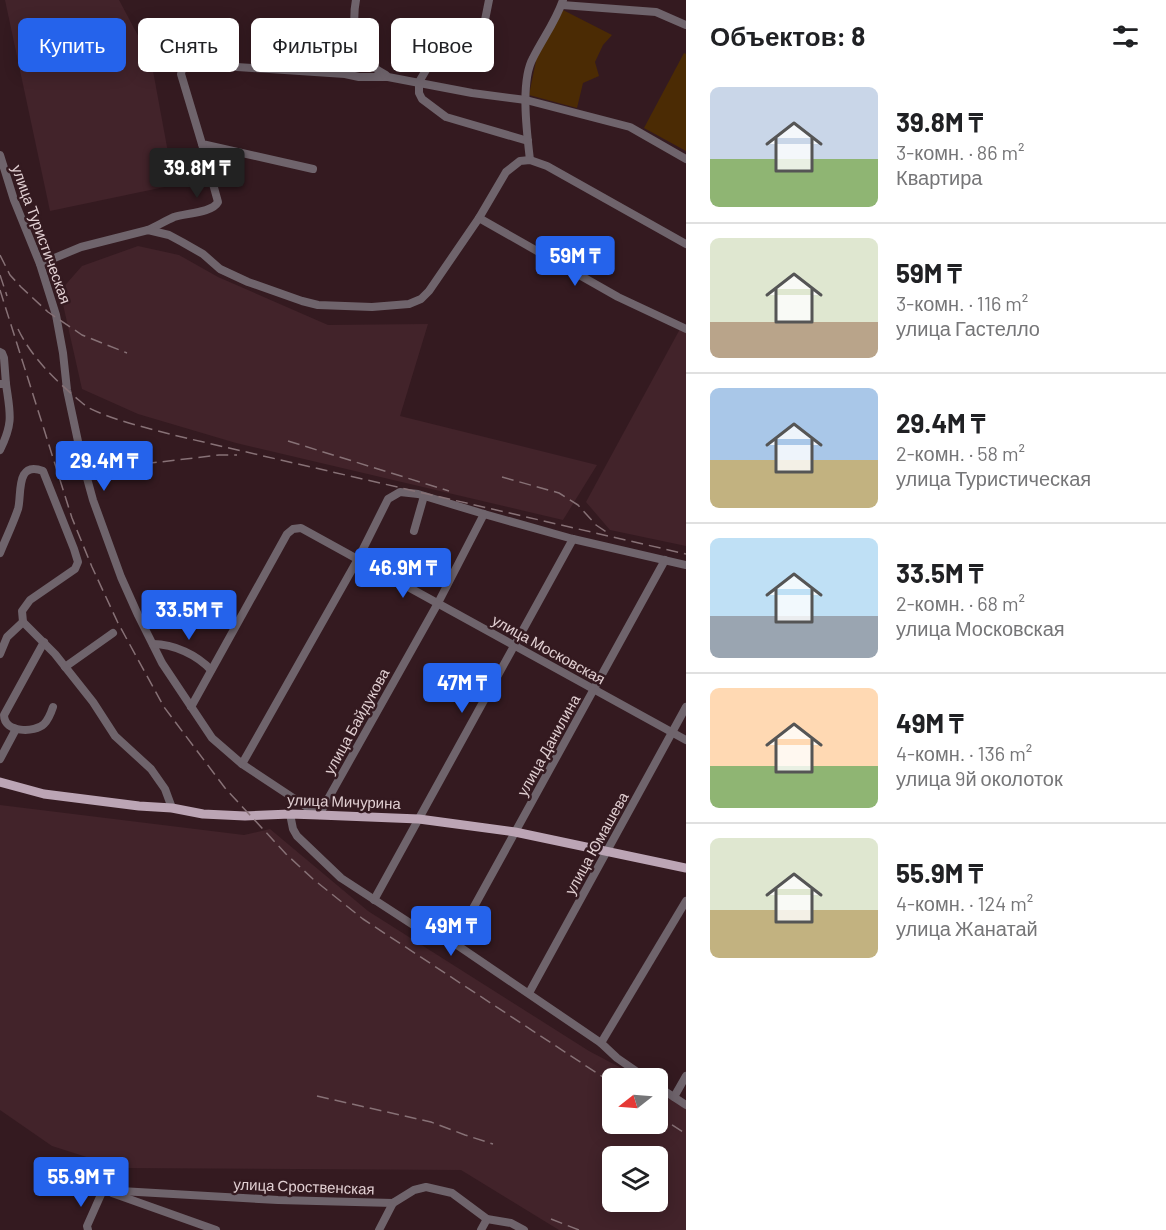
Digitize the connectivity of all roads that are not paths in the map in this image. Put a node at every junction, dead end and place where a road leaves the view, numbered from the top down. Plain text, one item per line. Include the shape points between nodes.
1 (356, 0) edge
2 (489, 0) edge
3 (563, 2) edge
4 (686, 25) edge
5 (388, 77) junction
6 (419, 82) junction
7 (526, 100) junction
8 (528, 141) junction
9 (201, 144) junction
10 (0, 154) edge
11 (686, 159) edge
12 (530, 160) junction
13 (313, 169) dead end
14 (479, 218) junction
15 (148, 230) junction
16 (686, 244) edge
17 (40, 264) junction
18 (686, 329) edge
19 (0, 352) edge
20 (3, 384) edge
21 (0, 450) edge
22 (424, 496) junction
23 (484, 514) junction
24 (414, 531) dead end
25 (573, 539) junction
26 (0, 553) edge
27 (358, 559) junction
28 (664, 560) junction
29 (686, 565) edge
30 (438, 603) junction
31 (23, 622) junction
32 (112, 633) dead end
33 (44, 642) junction
34 (153, 644) junction
35 (514, 646) junction
36 (0, 654) edge
37 (65, 667) junction
38 (211, 670) junction
39 (594, 690) junction
40 (191, 706) junction
41 (53, 707) dead end
42 (686, 707) edge
43 (16, 729) junction
44 (672, 732) junction
45 (686, 740) edge
46 (0, 759) edge
47 (242, 764) junction
48 (0, 782) edge
49 (172, 808) junction
50 (290, 814) junction
51 (319, 814) junction
52 (419, 819) junction
53 (515, 832) junction
54 (608, 851) junction
55 (686, 868) edge
56 (374, 900) junction
57 (686, 901) edge
58 (454, 943) junction
59 (529, 993) junction
60 (602, 1043) junction
61 (632, 1068) edge
62 (686, 1076) edge
63 (668, 1093) edge
64 (674, 1097) junction
65 (686, 1106) edge
66 (102, 1190) junction
67 (393, 1203) junction
68 (487, 1219) junction
69 (88, 1230) edge
70 (216, 1230) edge
71 (379, 1230) edge
72 (481, 1230) edge
73 (524, 1230) edge

1 - 5 street via 358,47 368,64
2 - 6 street via 478,42 434,62
3 - 4 street via 656,12
3 - 7 street via 531,60
5 - 6 street
5 - 9 street via 191,64 181,74
6 - 7 street
6 - 8 street via 422,99 446,117
7 - 8 street
7 - 11 street via 630,127
8 - 12 street
9 - 13 street
9 - 15 street via 217,206 175,217
10 - 17 street, улица Туристическая
12 - 14 street via 520,161 506,172
12 - 16 street
14 - 15 street via 421,299 409,304 372,307 302,301 248,282 220,269 203,254 169,235
14 - 18 street via 618,297
15 - 17 street via 81,247
17 - 34 street, улица Туристическая via 56,315 67,390 93,500 121,578
19 - 20 street via 4,358
20 - 21 street via 10,425
22 - 23 street
22 - 24 street
22 - 27 street via 400,492 388,499
23 - 25 street
23 - 30 street, улица Байдукова
25 - 28 street
25 - 35 street
26 - 31 street via 19,507 23,476 37,469 43,471 78,562 75,569 30,600 22,611
27 - 30 street, улица Московская
27 - 38 street, улица Московская via 301,528 293,529 268,566
27 - 47 street
28 - 29 street
28 - 39 street, улица Данилина
30 - 35 street, улица Московская
30 - 51 street, улица Байдукова
31 - 33 street
31 - 36 street via 7,637
32 - 37 street
33 - 37 street
33 - 43 street via 4,715 6,724
34 - 38 street via 198,659
34 - 40 street, улица Туристическая
35 - 39 street, улица Московская
35 - 52 street
37 - 49 street via 115,736 151,769
38 - 40 street, улица Московская
39 - 44 street, улица Московская
39 - 53 street, улица Данилина
40 - 47 street, улица Туристическая via 212,738
41 - 43 street via 39,728
42 - 44 street, улица Юмашева
43 - 46 street
44 - 45 street, улица Московская
44 - 54 street, улица Юмашева
47 - 51 street, улица Туристическая
48 - 49 main road, улица Мичурина via 44,794
49 - 50 main road, улица Мичурина via 203,814
50 - 51 main road, улица Мичурина
50 - 56 street via 297,836 341,878
51 - 52 main road, улица Мичурина
52 - 53 main road, улица Мичурина
52 - 56 street
53 - 54 main road, улица Мичурина
53 - 58 street, улица Данилина
54 - 55 main road, улица Мичурина
54 - 59 street, улица Юмашева
56 - 58 street via 430,936
57 - 60 street
58 - 59 street
59 - 60 street
60 - 61 street
62 - 64 street
63 - 64 street
64 - 65 street
66 - 67 street, улица Сроственская
66 - 69 street
66 - 70 street
67 - 68 street, улица Сроственская via 426,1186 452,1193
67 - 71 street
68 - 72 street
68 - 73 street, улица Сроственская via 511,1223

